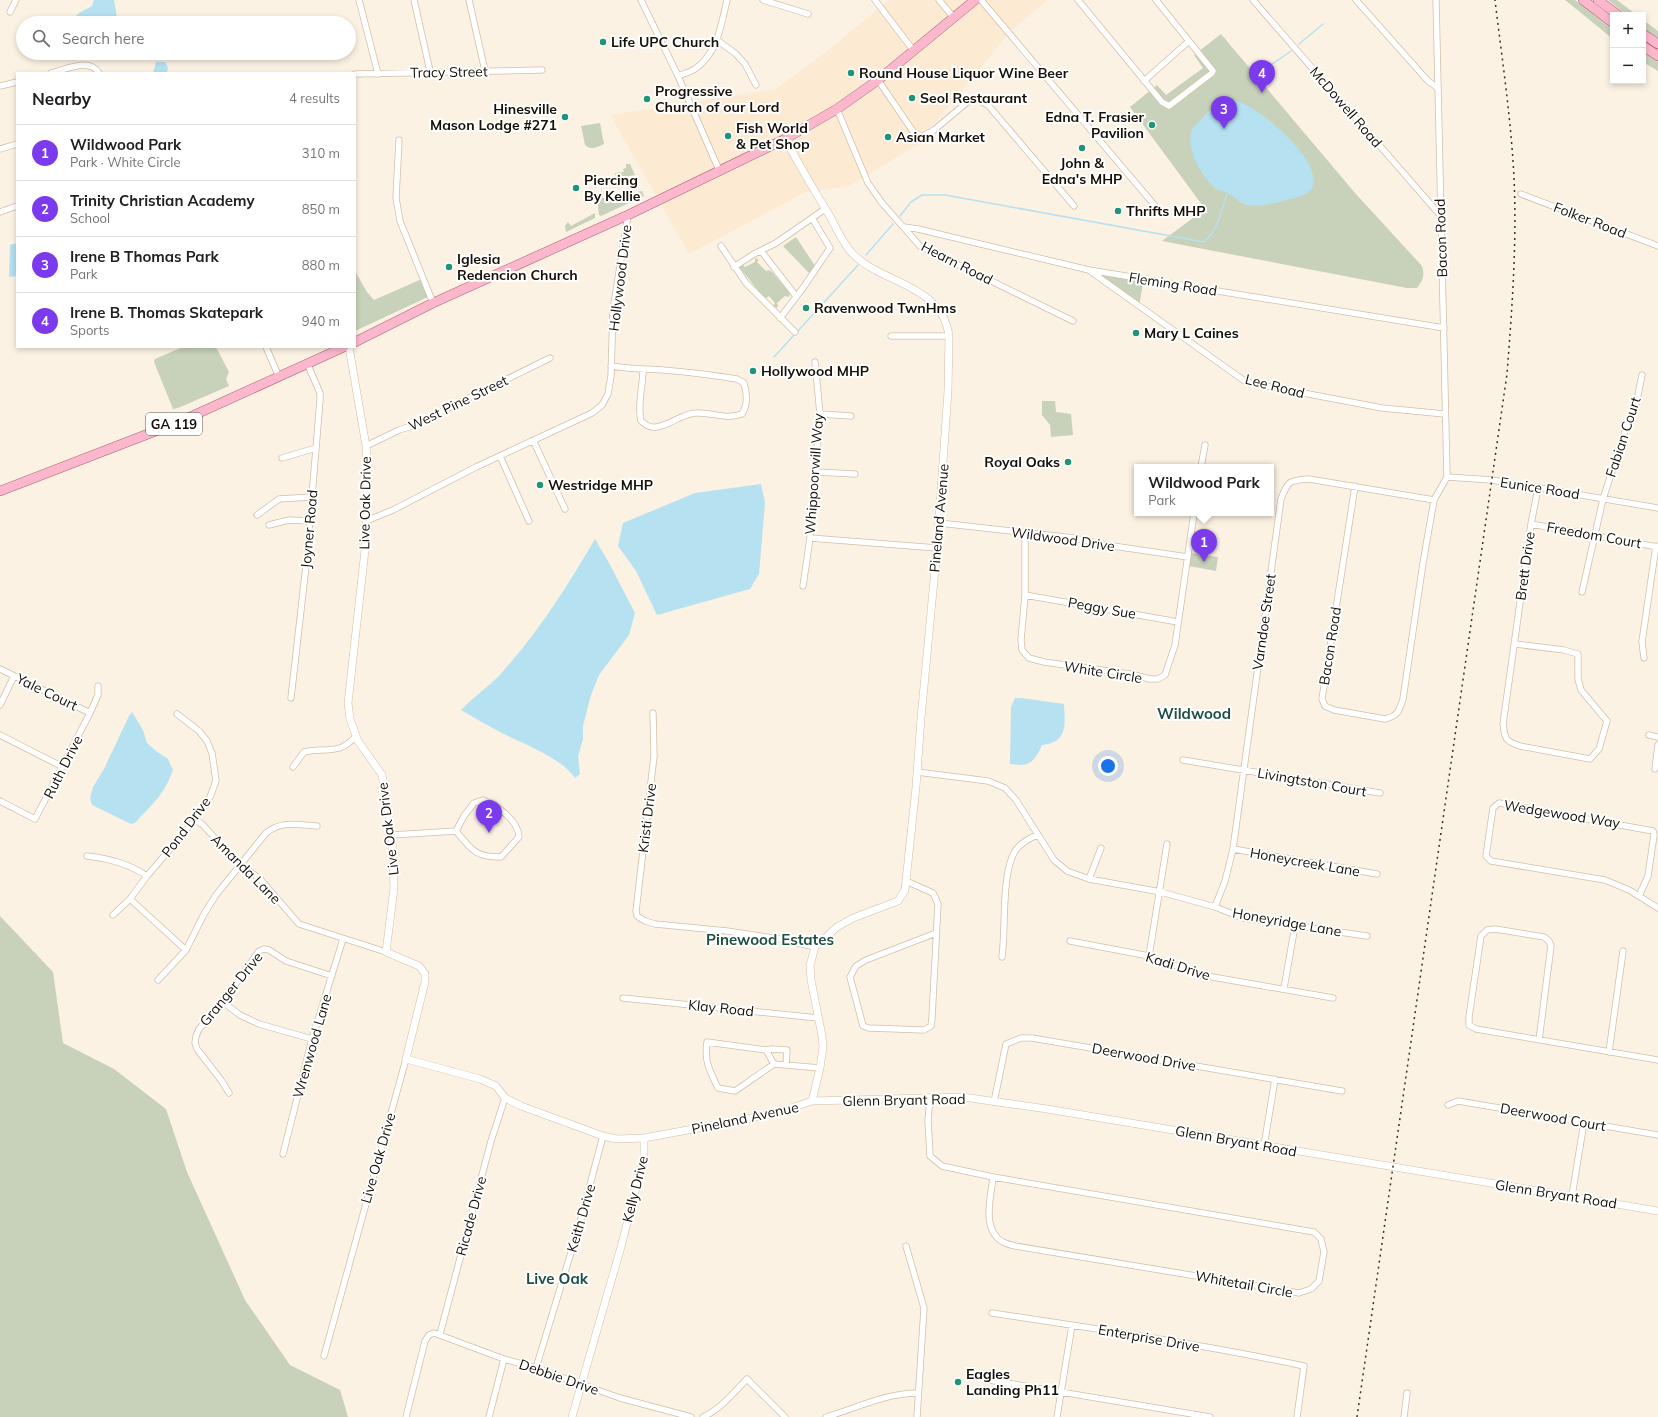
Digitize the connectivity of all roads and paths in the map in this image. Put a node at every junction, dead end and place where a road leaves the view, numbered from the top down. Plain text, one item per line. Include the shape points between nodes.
1 (16, 0) edge
2 (360, 0) edge
3 (414, 0) edge
4 (469, 0) edge
5 (641, 0) edge
6 (727, 0) edge
7 (763, 0) edge
8 (875, 0) edge
9 (939, 0) edge
10 (975, 0) edge
11 (981, 0) edge
12 (1078, 0) edge
13 (1156, 0) edge
14 (1253, 0) edge
15 (1356, 0) edge
16 (1436, 0) edge
17 (1582, 0) edge
18 (1598, 0) edge
19 (10, 12) dead end
20 (1614, 12) edge
21 (808, 14) dead end
22 (954, 18) junction
23 (1610, 21) edge
24 (1646, 36) edge
25 (717, 40) junction
26 (1190, 41) junction
27 (1658, 44) edge
28 (1646, 48) edge
29 (913, 50) junction
30 (1658, 56) edge
31 (542, 70) dead end
32 (430, 71) junction
33 (485, 71) junction
34 (55, 72) edge
35 (98, 72) edge
36 (356, 74) edge
37 (378, 74) junction
38 (678, 76) junction
39 (878, 80) junction
40 (1144, 81) junction
41 (16, 82) edge
42 (756, 85) dead end
43 (0, 86) edge
44 (1438, 88) junction
45 (837, 109) junction
46 (785, 139) junction
47 (400, 140) dead end
48 (16, 144) edge
49 (0, 148) edge
50 (720, 170) junction
51 (1521, 194) dead end
52 (16, 206) edge
53 (1074, 206) dead end
54 (1156, 207) dead end
55 (825, 209) junction
56 (0, 212) edge
57 (628, 215) junction
58 (1440, 215) junction
59 (812, 218) junction
60 (904, 227) junction
61 (721, 246) dead end
62 (1658, 246) edge
63 (761, 250) junction
64 (734, 268) junction
65 (1089, 270) junction
66 (796, 296) junction
67 (433, 303) junction
68 (780, 318) junction
69 (1073, 321) dead end
70 (1444, 328) junction
71 (795, 332) dead end
72 (891, 336) dead end
73 (949, 336) junction
74 (356, 342) edge
75 (266, 348) edge
76 (342, 348) edge
77 (349, 348) edge
78 (550, 358) dead end
79 (308, 362) junction
80 (815, 362) dead end
81 (611, 366) junction
82 (643, 369) junction
83 (1642, 375) dead end
84 (279, 377) junction
85 (820, 414) junction
86 (1445, 414) junction
87 (851, 416) dead end
88 (533, 440) junction
89 (1204, 445) dead end
90 (366, 446) junction
91 (316, 448) junction
92 (500, 456) junction
93 (282, 458) dead end
94 (1201, 464) edge
95 (816, 472) junction
96 (855, 474) dead end
97 (1447, 477) junction
98 (1355, 486) junction
99 (1538, 488) junction
100 (0, 491) edge
101 (312, 497) junction
102 (1603, 498) junction
103 (1434, 500) junction
104 (1658, 508) edge
105 (565, 509) dead end
106 (257, 515) dead end
107 (1194, 516) edge
108 (310, 521) junction
109 (366, 521) junction
110 (528, 521) dead end
111 (939, 523) junction
112 (1531, 524) junction
113 (269, 525) dead end
114 (1025, 532) junction
115 (1595, 534) junction
116 (810, 538) junction
117 (1657, 547) edge
118 (937, 548) junction
119 (1188, 557) junction
120 (803, 586) dead end
121 (1582, 592) dead end
122 (1025, 595) junction
123 (1178, 622) junction
124 (1515, 644) junction
125 (1644, 658) dead end
126 (0, 669) edge
127 (14, 676) junction
128 (98, 686) dead end
129 (291, 698) dead end
130 (0, 705) edge
131 (653, 713) dead end
132 (90, 714) junction
133 (177, 714) dead end
134 (0, 735) edge
135 (1649, 735) dead end
136 (356, 736) junction
137 (1658, 737) edge
138 (1658, 745) edge
139 (1183, 760) dead end
140 (63, 767) junction
141 (293, 768) dead end
142 (1655, 769) dead end
143 (1243, 770) junction
144 (917, 772) junction
145 (1380, 793) dead end
146 (0, 801) edge
147 (194, 820) junction
148 (317, 826) dead end
149 (456, 832) junction
150 (392, 835) junction
151 (1037, 835) junction
152 (1167, 844) dead end
153 (1101, 848) dead end
154 (1233, 849) junction
155 (87, 856) dead end
156 (241, 864) junction
157 (1377, 874) dead end
158 (147, 876) junction
159 (1089, 879) junction
160 (906, 881) junction
161 (1161, 892) junction
162 (1639, 896) junction
163 (130, 899) junction
164 (1214, 908) junction
165 (1658, 908) edge
166 (114, 915) dead end
167 (1295, 926) junction
168 (936, 932) junction
169 (1367, 936) dead end
170 (343, 939) junction
171 (1070, 941) dead end
172 (815, 947) junction
173 (186, 950) junction
174 (1623, 951) dead end
175 (386, 952) junction
176 (1149, 956) junction
177 (1002, 957) dead end
178 (332, 976) junction
179 (158, 980) dead end
180 (1284, 988) junction
181 (623, 998) dead end
182 (1332, 998) dead end
183 (223, 1002) junction
184 (818, 1018) junction
185 (312, 1039) junction
186 (1539, 1040) junction
187 (766, 1050) junction
188 (1609, 1052) junction
189 (406, 1060) junction
190 (1658, 1060) edge
191 (774, 1064) junction
192 (786, 1065) junction
193 (820, 1068) junction
194 (1275, 1079) junction
195 (1342, 1091) dead end
196 (229, 1093) dead end
197 (930, 1097) junction
198 (505, 1098) junction
199 (812, 1101) junction
200 (994, 1102) junction
201 (1448, 1104) dead end
202 (1584, 1122) junction
203 (1658, 1135) edge
204 (603, 1136) junction
205 (644, 1138) junction
206 (1264, 1146) junction
207 (282, 1154) dead end
208 (993, 1177) junction
209 (1572, 1196) junction
210 (1658, 1211) edge
211 (906, 1246) dead end
212 (992, 1313) dead end
213 (1072, 1325) junction
214 (440, 1334) junction
215 (324, 1356) dead end
216 (504, 1359) junction
217 (536, 1368) junction
218 (989, 1380) dead end
219 (582, 1385) junction
220 (1061, 1392) junction
221 (918, 1393) junction
222 (1407, 1393) dead end
223 (406, 1417) edge
224 (489, 1417) edge
225 (572, 1417) edge
226 (691, 1417) edge
227 (703, 1417) edge
228 (785, 1417) edge
229 (826, 1417) edge
230 (917, 1417) edge
231 (1057, 1417) edge
232 (1210, 1417) edge
233 (1297, 1417) edge
234 (1404, 1417) edge

1 - 19 street
2 - 37 street
3 - 32 street
4 - 33 street
5 - 38 street
6 - 25 street
7 - 21 street
8 - 29 street
9 - 22 street
10 - 22 main road
11 - 54 street
12 - 40 street
13 - 26 street
14 - 58 street, McDowell Road
15 - 44 street
16 - 44 street, Bacon Road
17 - 23 main road
18 - 20 main road
22 - 29 main road
24 - 27 main road
25 - 38 street via 703,62
25 - 42 street via 745,64
26 - 40 street
26 - 40 street via 1211,67 1212,73 1169,106 1162,102
28 - 30 main road
29 - 39 main road
31 - 33 street, Tracy Street
32 - 33 street, Tracy Street
32 - 37 street, Tracy Street
34 - 35 street via 85,65 92,66
36 - 37 street, Tracy Street
38 - 50 street
39 - 45 main road
39 - 53 street via 912,130 923,136 970,100 978,100 988,105
41 - 43 street
44 - 58 street, Bacon Road
45 - 46 main road
45 - 60 street, Hearn Road via 868,183
46 - 50 main road
46 - 55 street, Pineland Avenue
47 - 67 street via 396,198 400,221
48 - 49 street
50 - 57 main road
51 - 62 street, Folker Road
52 - 56 street
55 - 59 street
55 - 73 street, Pineland Avenue via 853,254 922,294 942,317
57 - 67 main road
57 - 81 street, Hollywood Drive via 613,310
58 - 70 street, Bacon Road
59 - 63 street via 776,243
59 - 66 street via 830,248
60 - 65 street, Fleming Road
60 - 69 street, Hearn Road via 920,246
61 - 64 street
63 - 64 street
63 - 66 street
64 - 68 street
65 - 70 street, Fleming Road
65 - 86 street, Lee Road via 1246,382 1382,408
66 - 68 street
67 - 74 main road
68 - 71 street
70 - 86 street, Bacon Road
72 - 73 street
73 - 111 street, Pineland Avenue
75 - 84 street
76 - 79 main road, GA 119
77 - 90 street, Live Oak Drive
78 - 90 street, West Pine Street
79 - 84 main road, GA 119
79 - 91 street, Joyner Road via 320,393
80 - 85 street, Whippoorwill Way
81 - 82 street
81 - 88 street, Hollywood Drive via 608,394 602,404 592,413
82 - 82 street via 736,379 744,383 747,394 746,407 742,414 733,418 696,413 652,427 641,421 639,411
83 - 102 street, Fabian Court via 1636,404
84 - 100 main road, GA 119 via 174,424
85 - 87 street
85 - 95 street, Whippoorwill Way
86 - 97 street, Bacon Road
88 - 92 street, Hollywood Drive
88 - 105 street
89 - 94 street
90 - 109 street, Live Oak Drive
91 - 93 street
91 - 101 street, Joyner Road
92 - 109 street, Hollywood Drive
92 - 110 street
95 - 96 street
95 - 116 street, Whippoorwill Way
97 - 99 street, Eunice Road via 1492,480
97 - 103 street
98 - 103 street, Varndoe Street
98 - 103 street, Bacon Road via 1322,700 1325,706 1334,710 1385,720 1394,718 1399,713 1403,699
98 - 143 street, Varndoe Street via 1293,479 1287,485 1281,499
99 - 102 street, Eunice Road
99 - 112 street, Brett Drive
101 - 106 street via 279,499
101 - 108 street, Joyner Road
102 - 104 street, Eunice Road
102 - 115 street, Fabian Court
107 - 119 street, White Circle
108 - 113 street via 289,520
108 - 129 street, Joyner Road
109 - 136 street, Live Oak Drive via 348,703
111 - 114 street, Wildwood Drive
111 - 118 street, Pineland Avenue
112 - 115 street, Freedom Court
112 - 124 street, Brett Drive
114 - 119 street, Wildwood Drive
114 - 122 street, White Circle
115 - 117 street, Freedom Court
115 - 121 street, Fabian Court
116 - 118 street
116 - 120 street, Whippoorwill Way
117 - 125 street via 1642,642
118 - 144 street, Pineland Avenue
119 - 123 street, White Circle
122 - 123 street, Peggy Sue
122 - 123 street, White Circle via 1022,650 1029,658 1044,662 1158,679 1165,675 1169,665
124 - 124 street, Brett Drive via 1502,724 1506,739 1520,746 1590,759 1598,749 1607,721 1581,690 1578,679 1578,654
126 - 127 street, Yale Court
127 - 130 street
127 - 132 street, Yale Court
128 - 132 street, Yale Court via 98,695
131 - 172 street, Kristi Drive via 654,756 637,916 642,920 663,925 728,931
132 - 140 street, Ruth Drive
133 - 147 street, Pond Drive via 199,731 207,741 215,766 216,780 210,797
134 - 140 street
135 - 137 street
136 - 141 street via 349,745 341,749 304,752
136 - 150 street, Live Oak Drive via 382,775
138 - 142 street
139 - 143 street, Livingtston Court
140 - 146 street, Ruth Drive via 35,819
143 - 145 street, Livingtston Court
143 - 154 street, Varndoe Street
144 - 151 street via 988,781 1005,788 1016,800
144 - 160 street, Pineland Avenue
147 - 156 street, Amanda Lane via 202,824
147 - 158 street, Pond Drive
148 - 156 street via 286,824 274,827
149 - 149 street via 474,803 483,800 509,817 518,829 519,837 501,857 486,857 473,852
149 - 150 street
150 - 175 street, Live Oak Drive via 394,888
151 - 159 street via 1054,860 1067,871
151 - 177 street via 1029,838 1016,850 1009,869
152 - 161 street
153 - 159 street
154 - 157 street, Honeycreek Lane
154 - 164 street, Varndoe Street via 1226,881
155 - 158 street via 134,867
156 - 170 street, Amanda Lane via 260,880 299,924
156 - 173 street via 216,895
158 - 163 street, Pond Drive
159 - 161 street, Honeyridge Lane
160 - 168 street via 933,893 936,898
160 - 172 street, Pineland Avenue via 905,890 898,901 853,918 837,927
161 - 164 street, Honeyridge Lane
161 - 176 street
162 - 162 street, Wedgewood Way via 1648,876 1653,831 1499,803 1493,808 1486,856 1491,861 1605,880
162 - 165 street, Wedgewood Way
163 - 166 street, Pond Drive
163 - 173 street
164 - 167 street, Honeyridge Lane via 1243,918
167 - 169 street, Honeyridge Lane
167 - 180 street
168 - 168 street via 931,1026 924,1030 863,1026 850,977 856,966
170 - 175 street, Amanda Lane
170 - 178 street, Wrenwood Lane
171 - 176 street, Kadi Drive
172 - 184 street, Pineland Avenue via 810,965
173 - 179 street
174 - 188 street
175 - 189 street, Live Oak Drive via 419,966 425,974 426,982
176 - 180 street, Kadi Drive via 1201,975
178 - 183 street, Granger Drive via 286,961 264,949 259,951
178 - 185 street, Wrenwood Lane
180 - 182 street, Kadi Drive
181 - 184 street, Klay Road
183 - 185 street via 240,1015 259,1024
183 - 196 street, Granger Drive via 199,1030 195,1043
184 - 193 street, Pineland Avenue via 823,1047
185 - 207 street, Wrenwood Lane
186 - 186 street via 1552,946 1544,937 1487,930 1481,936 1469,1025 1476,1029
186 - 188 street
187 - 191 street
187 - 191 street, Pineland Avenue via 707,1042 706,1063 718,1088 734,1091
187 - 192 street, Pineland Avenue via 787,1050
188 - 190 street
189 - 198 street, Kelly Drive via 480,1079 496,1086
189 - 215 street, Live Oak Drive
191 - 192 street
192 - 193 street
193 - 199 street, Pineland Avenue
194 - 195 street, Deerwood Drive
194 - 200 street, Deerwood Drive via 1021,1038 1006,1044
194 - 206 street
197 - 199 street, Glenn Bryant Road
197 - 200 street, Glenn Bryant Road via 963,1097
197 - 208 street, Whitetail Circle via 930,1156 942,1166
198 - 204 street, Kelly Drive
198 - 214 street, Ricade Drive
199 - 205 street, Pineland Avenue via 743,1120
200 - 206 street, Glenn Bryant Road
201 - 202 street, Deerwood Court via 1458,1101
202 - 203 street, Deerwood Court
202 - 209 street
204 - 205 street, Kelly Drive via 617,1139
204 - 217 street, Keith Drive
205 - 219 street, Kelly Drive via 644,1157
206 - 209 street, Glenn Bryant Road
208 - 208 street, Whitetail Circle via 1314,1232 1321,1239 1324,1252 1319,1281 1311,1289 1299,1293 1015,1246 1003,1242 994,1234 989,1218
209 - 210 street, Glenn Bryant Road
211 - 221 street via 924,1308
212 - 213 street, Enterprise Drive
213 - 220 street
213 - 233 street, Enterprise Drive via 1304,1366
214 - 216 street, Debbie Drive
214 - 223 street, Debbie Drive via 429,1335 426,1341
216 - 217 street, Debbie Drive
216 - 224 street
217 - 219 street, Debbie Drive
218 - 220 street
219 - 225 street, Kelly Drive
219 - 226 street, Debbie Drive
220 - 231 street
220 - 232 street
221 - 229 street via 889,1396
221 - 230 street
222 - 234 street
227 - 228 street via 721,1405 747,1379

